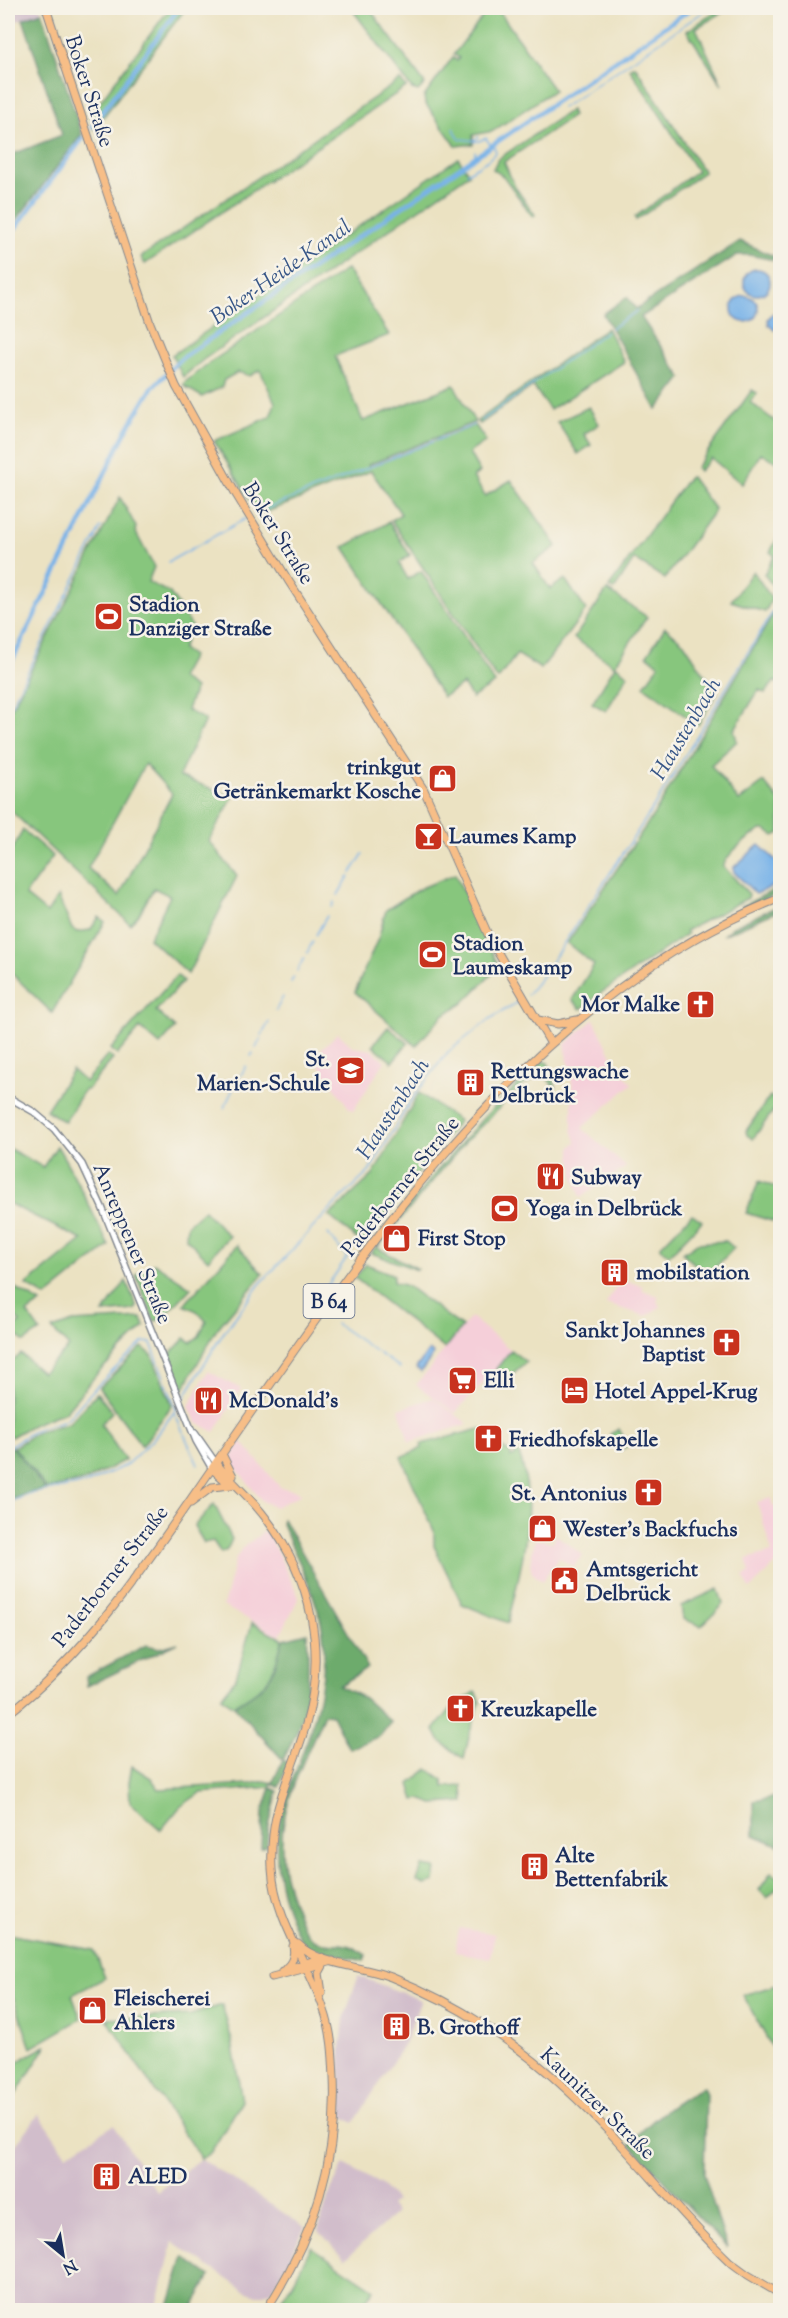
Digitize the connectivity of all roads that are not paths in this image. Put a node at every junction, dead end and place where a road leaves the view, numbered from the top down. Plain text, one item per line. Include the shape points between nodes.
1 (45, 8) edge
2 (780, 898) edge
3 (582, 1018) junction
4 (538, 1020) junction
5 (551, 1044) junction
6 (8, 1097) edge
7 (222, 1454) junction
8 (214, 1466) junction
9 (234, 1484) junction
10 (184, 1508) junction
11 (8, 1714) edge
12 (292, 1937) junction
13 (323, 1961) junction
14 (306, 1965) junction
15 (285, 1970) junction
16 (324, 2010) junction
17 (780, 2295) edge
18 (266, 2310) edge

1 - 4 main road, Boker Straße via 132,270 175,383 271,552 424,790 490,939
2 - 3 main road, Paderborner Straße / B 64 via 673,953
3 - 4 main road via 558,1024
3 - 5 main road, Paderborner Straße / B 64
4 - 5 main road, Boker Straße
5 - 7 main road, Paderborner Straße / B 64 via 485,1109 402,1206
6 - 8 street, Anreppener Straße via 34,1112 64,1138 82,1164 182,1406
7 - 8 main road, Paderborner Straße / B 64
7 - 9 main road
8 - 9 main road
8 - 10 main road, Paderborner Straße / B 64
9 - 10 main road via 212,1487
9 - 12 main road via 247,1494 290,1557 303,1584 315,1628 313,1694 273,1831 275,1893
10 - 11 main road, Paderborner Straße / B 64 via 98,1625 38,1689
12 - 13 main road via 305,1951
12 - 14 main road
12 - 15 main road via 294,1953
13 - 14 main road
13 - 16 main road via 318,1980
13 - 17 main road, Kaunitzer Straße via 333,1960 390,1977 431,1995 517,2048 582,2104 729,2260
14 - 15 main road
14 - 15 main road via 272,1977
14 - 16 main road
16 - 18 main road via 334,2090 330,2156 314,2220

